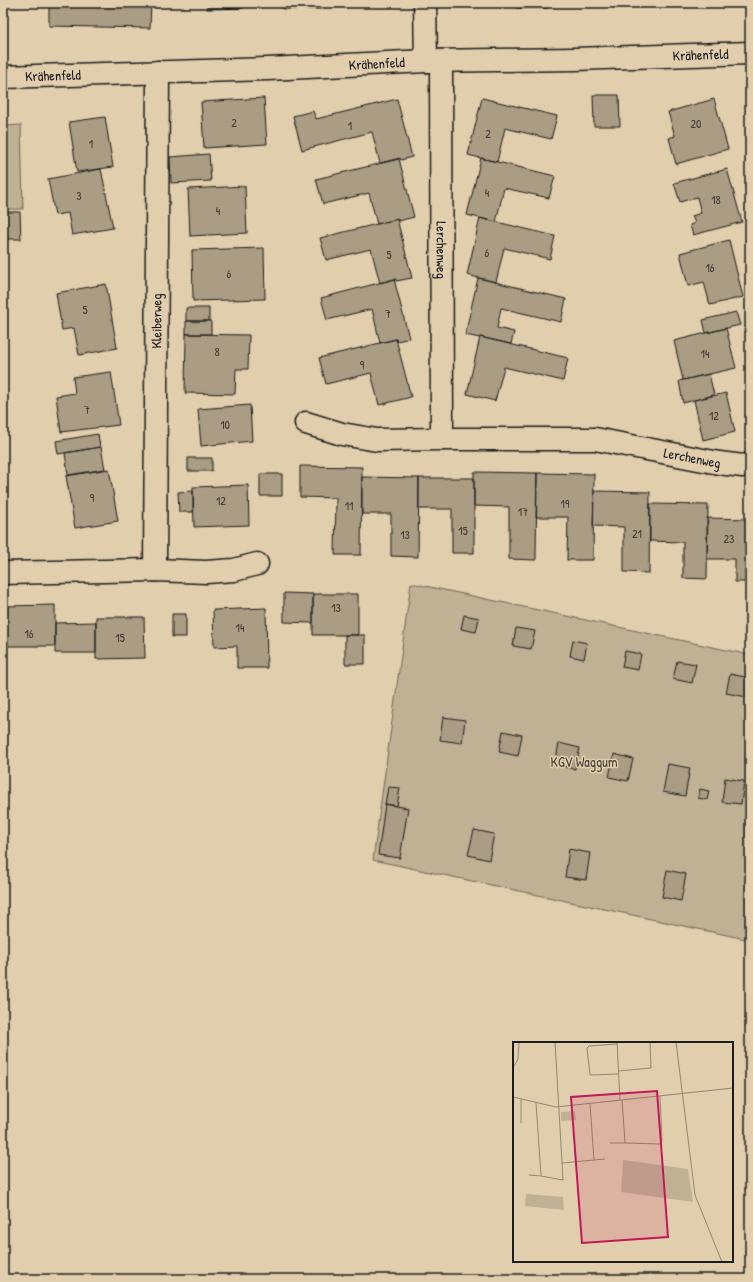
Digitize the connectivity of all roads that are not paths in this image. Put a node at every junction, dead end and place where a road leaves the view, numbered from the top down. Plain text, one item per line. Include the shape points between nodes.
1 (425, 3) edge
2 (750, 53) edge
3 (434, 61) junction
4 (158, 72) junction
5 (3, 77) edge
6 (306, 423) dead end
7 (442, 439) junction
8 (750, 464) edge
9 (257, 564) dead end
10 (155, 570) junction
11 (3, 573) edge

1 - 3 street, Lerchenweg
2 - 3 street, Krähenfeld
3 - 4 street, Krähenfeld
3 - 7 street, Lerchenweg
4 - 5 street, Krähenfeld
4 - 10 street, Kleiberweg
6 - 7 street, Lerchenweg via 342,434 377,440
7 - 8 street, Lerchenweg via 595,439 725,464
9 - 10 street via 234,570
10 - 11 street

